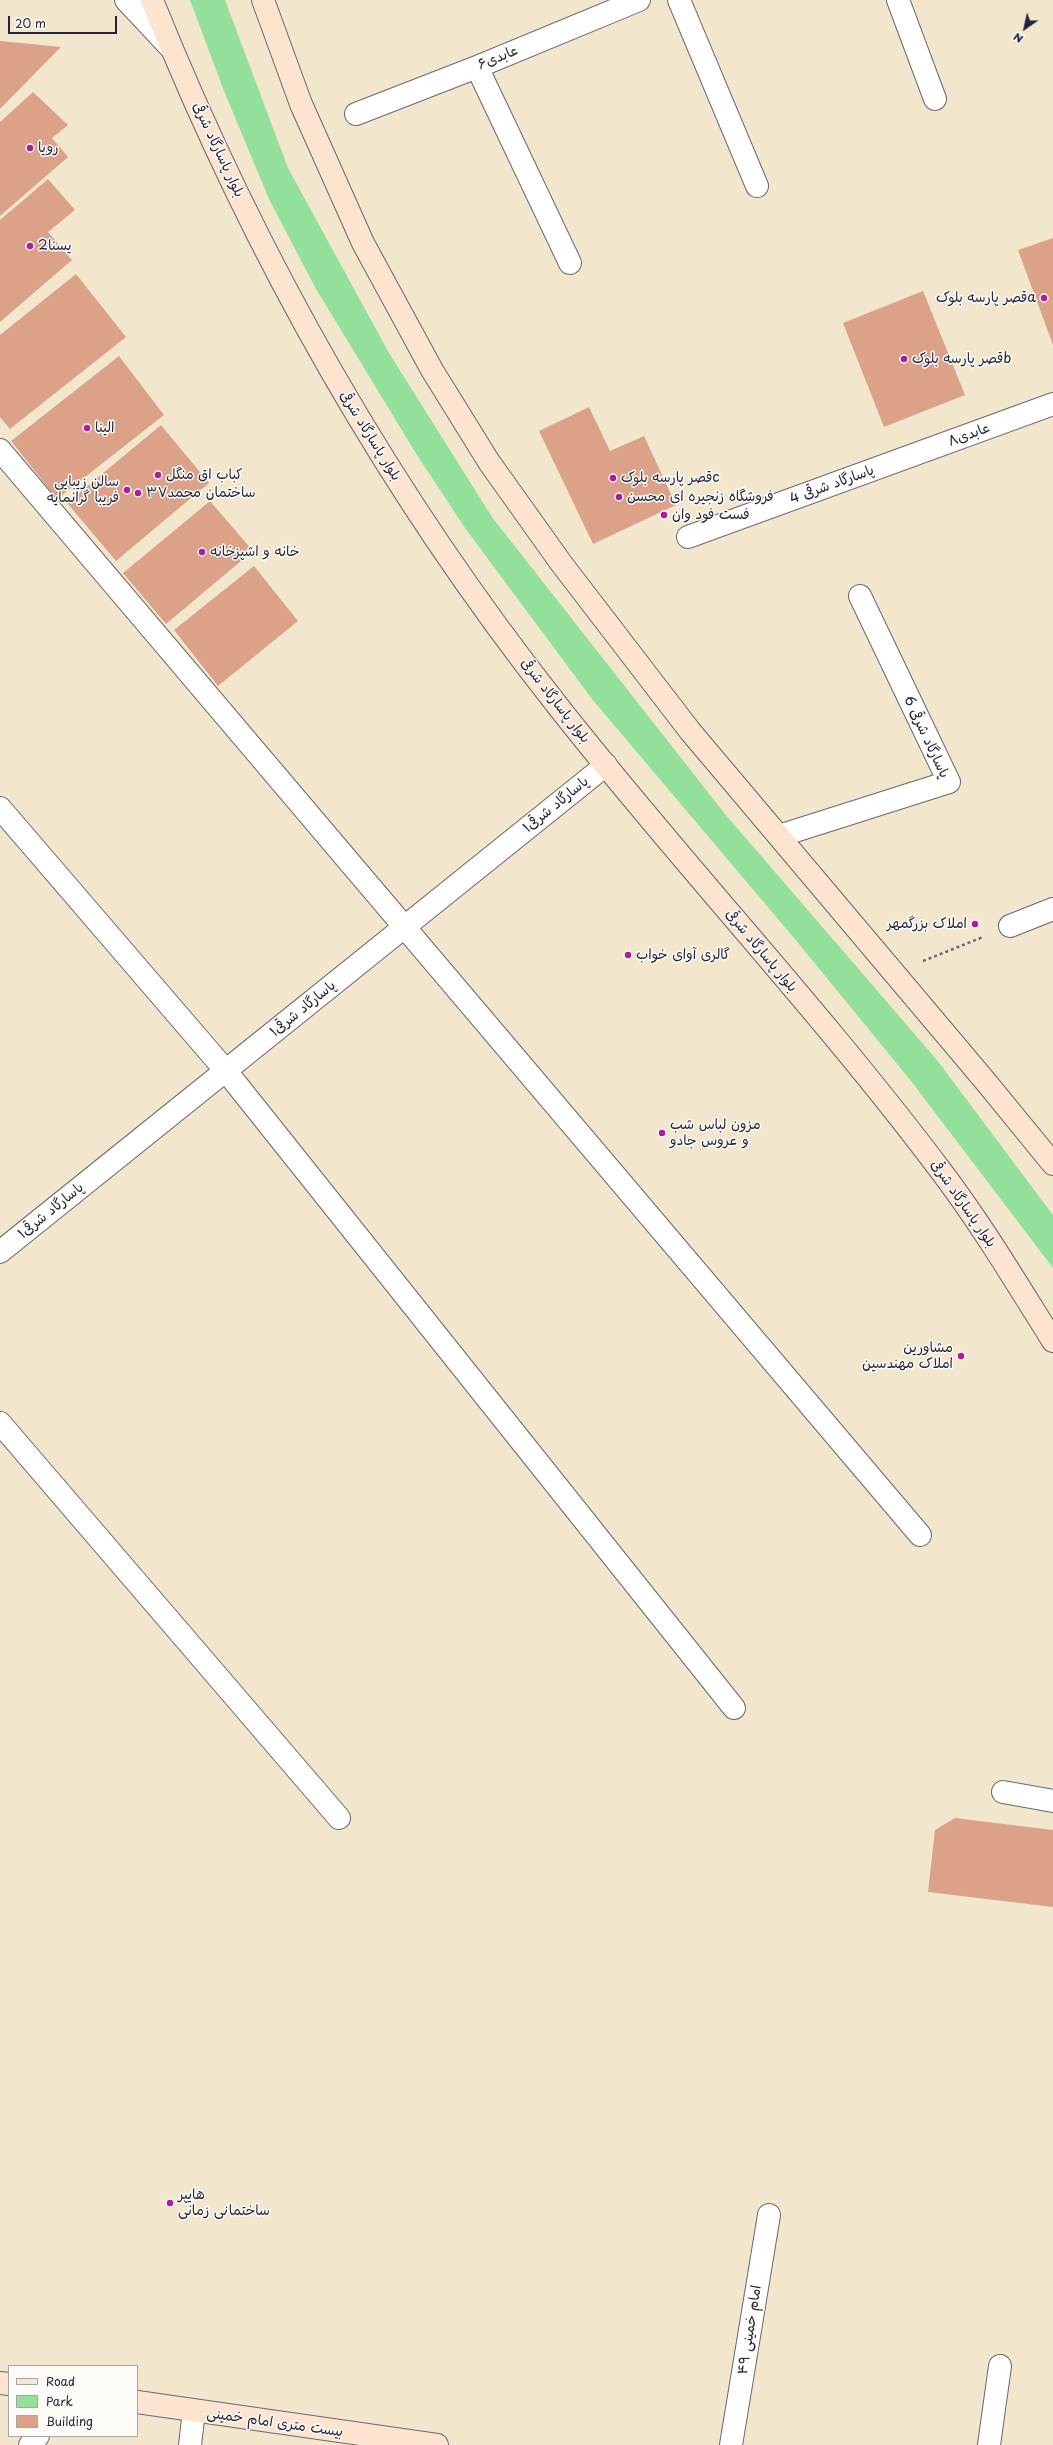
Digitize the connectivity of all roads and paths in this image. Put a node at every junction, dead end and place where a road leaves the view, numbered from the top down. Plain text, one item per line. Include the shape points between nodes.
1 (126, 0) edge
2 (152, 0) edge
3 (264, 0) edge
4 (639, 0) edge
5 (679, 0) edge
6 (898, 0) edge
7 (170, 47) junction
8 (476, 67) junction
9 (936, 99) dead end
10 (356, 114) dead end
11 (758, 186) dead end
12 (570, 263) dead end
13 (1053, 404) edge
14 (0, 450) edge
15 (884, 466) joint
16 (688, 537) dead end
17 (860, 596) dead end
18 (606, 765) junction
19 (0, 808) edge
20 (779, 836) junction
21 (1053, 909) edge
22 (406, 926) junction
23 (1010, 926) joint
24 (895, 973) junction
25 (226, 1071) junction
26 (1053, 1164) edge
27 (0, 1252) edge
28 (1053, 1341) edge
29 (0, 1423) edge
30 (920, 1535) dead end
31 (734, 1708) dead end
32 (1003, 1792) dead end
33 (1053, 1801) edge
34 (339, 1818) dead end
35 (769, 2215) dead end
36 (1000, 2366) dead end
37 (138, 2402) edge
38 (194, 2411) junction
39 (37, 2437) edge
40 (30, 2445) edge
41 (190, 2445) edge
42 (437, 2445) edge
43 (731, 2445) edge
44 (988, 2445) edge

1 - 7 street
2 - 7 main road, بلوار پاسارگاد شرقی
3 - 20 main road via 301,104 363,243 456,410 489,462 570,575 690,731
4 - 8 street, عابدی۶
5 - 11 street
6 - 9 street
7 - 18 main road, بلوار پاسارگاد شرقی via 309,335 364,428 411,502 481,602 556,704
8 - 10 street, عابدی۶
8 - 12 street
13 - 15 street, عابدی۸
14 - 22 street
15 - 16 street, 4 پاسارگاد شرقی
17 - 20 street, 6 پاسارگاد شرقی via 949,782
18 - 22 street, پاسارگاد شرقی۱
18 - 28 main road, بلوار پاسارگاد شرقی via 879,1092 943,1174 1004,1262
19 - 25 street
20 - 24 main road
21 - 23 street
22 - 25 street, پاسارگاد شرقی۱
22 - 30 street
23 - 24 path
24 - 26 main road
25 - 27 street, پاسارگاد شرقی۱
25 - 31 street
29 - 34 street
32 - 33 street
35 - 43 street, امام خمینی ۴۹
36 - 44 street
37 - 38 main road, بیست متری امام خمینی
38 - 41 street
38 - 42 main road, بیست متری امام خمینی
39 - 40 street

